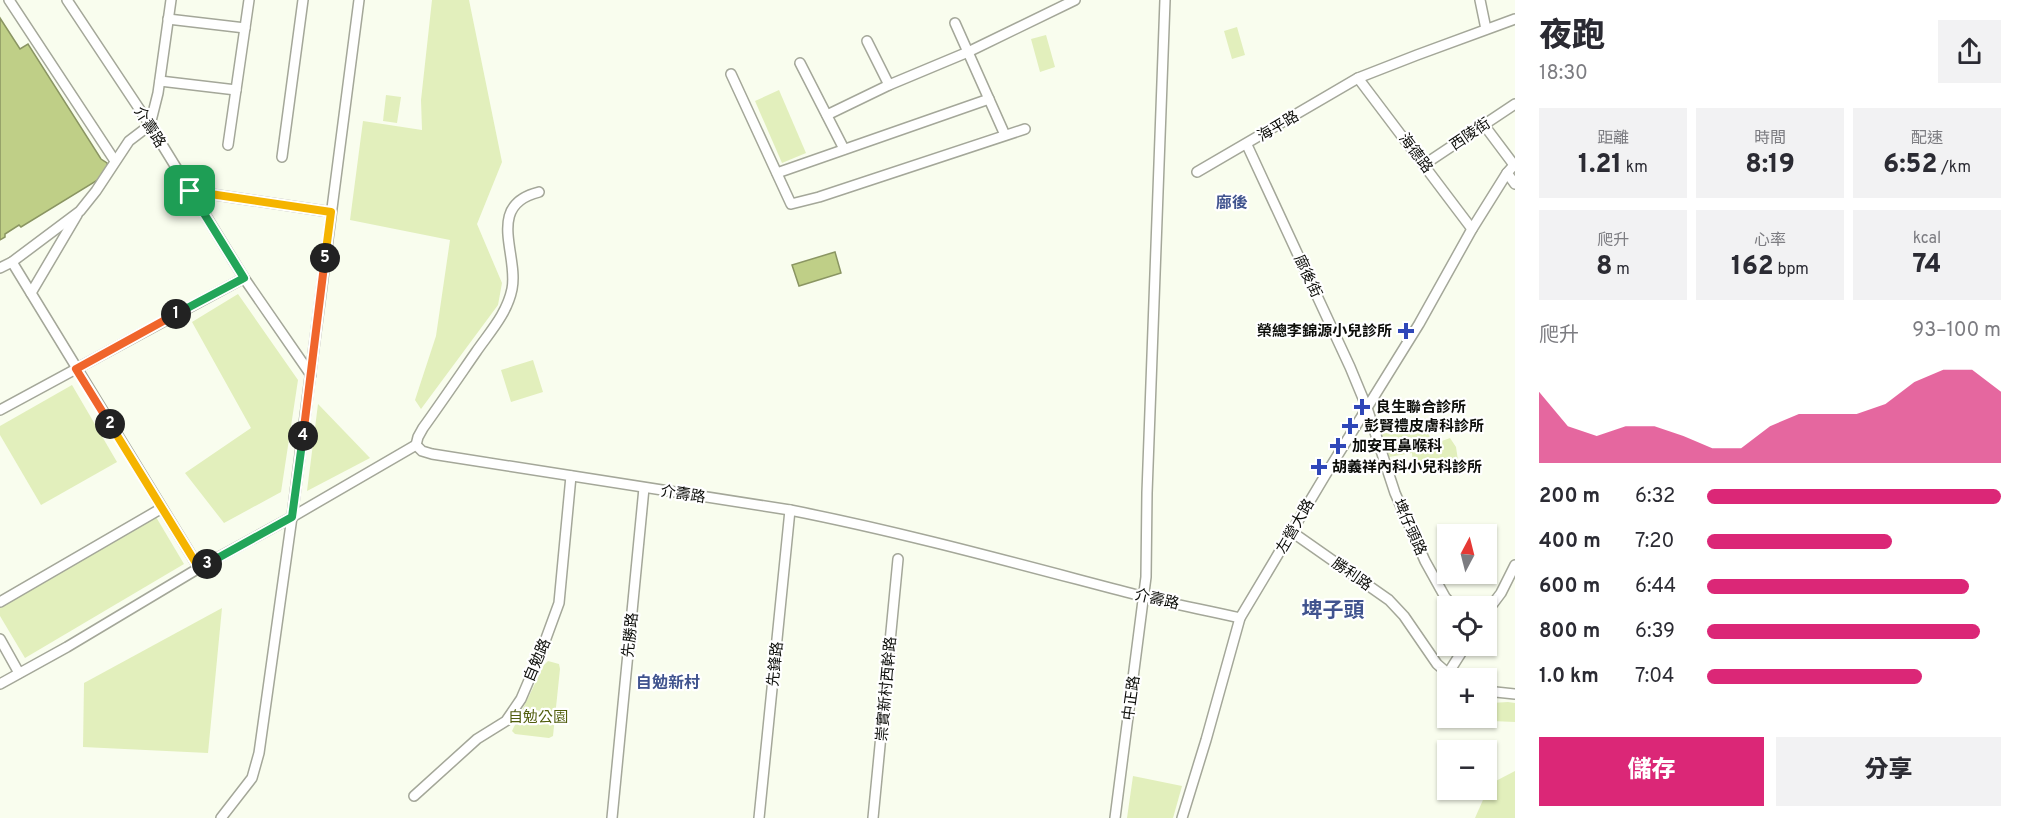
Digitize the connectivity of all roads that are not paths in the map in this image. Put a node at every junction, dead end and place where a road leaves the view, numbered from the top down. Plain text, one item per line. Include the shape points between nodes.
1 (9, 0) edge
2 (67, 0) edge
3 (171, 0) edge
4 (249, 0) edge
5 (303, 0) edge
6 (359, 0) edge
7 (1075, 0) edge
8 (1165, 0) edge
9 (1480, 0) edge
10 (1515, 13) edge
11 (168, 18) junction
12 (1515, 19) edge
13 (955, 22) dead end
14 (1485, 26) junction
15 (245, 28) junction
16 (867, 41) dead end
17 (968, 52) junction
18 (800, 63) dead end
19 (731, 74) dead end
20 (1358, 78) junction
21 (160, 81) junction
22 (889, 85) junction
23 (236, 90) junction
24 (989, 99) junction
25 (1515, 104) edge
26 (827, 115) junction
27 (150, 125) junction
28 (1484, 125) junction
29 (1025, 129) dead end
30 (1005, 135) junction
31 (228, 145) dead end
32 (1246, 145) junction
33 (844, 150) junction
34 (282, 157) dead end
35 (116, 161) junction
36 (1425, 164) junction
37 (1512, 167) edge
38 (1197, 172) dead end
39 (777, 173) junction
40 (1515, 184) edge
41 (190, 191) junction
42 (539, 192) dead end
43 (80, 211) junction
44 (331, 212) junction
45 (1472, 229) junction
46 (12, 262) junction
47 (0, 268) edge
48 (244, 278) junction
49 (31, 293) junction
50 (76, 369) junction
51 (311, 375) junction
52 (1366, 408) junction
53 (0, 410) edge
54 (416, 445) junction
55 (571, 476) junction
56 (644, 488) junction
57 (162, 508) junction
58 (790, 510) junction
59 (292, 517) junction
60 (1292, 532) junction
61 (898, 559) dead end
62 (1515, 565) edge
63 (199, 568) junction
64 (1445, 596) edge
65 (1144, 597) junction
66 (1497, 598) edge
67 (0, 602) edge
68 (1240, 618) junction
69 (0, 639) edge
70 (1441, 668) edge
71 (19, 673) junction
72 (0, 684) edge
73 (1497, 692) edge
74 (1515, 694) edge
75 (414, 796) dead end
76 (221, 818) edge
77 (612, 818) edge
78 (759, 818) edge
79 (873, 818) edge
80 (1115, 818) edge
81 (1182, 818) edge

1 - 35 street
2 - 27 street, 介壽路
3 - 11 street
4 - 15 street
5 - 34 street
6 - 44 street
7 - 17 street
8 - 65 street, 中正路
9 - 14 street
10 - 14 street, 海平路
11 - 15 street
11 - 21 street
12 - 14 street, 海平路
13 - 17 street
14 - 20 street, 海平路 via 1362,72
15 - 23 street
16 - 22 street
17 - 22 street
17 - 24 street
18 - 26 street
19 - 39 street
20 - 32 street, 海平路
20 - 36 street, 海德路
21 - 23 street
21 - 27 street
22 - 26 street
23 - 31 street
24 - 30 street
24 - 33 street
25 - 28 street, 西陵街
26 - 33 street
27 - 35 street via 129,141
27 - 41 street, 介壽路
28 - 36 street, 西陵街
28 - 37 street
29 - 30 street
30 - 39 street via 791,204
32 - 38 street, 海平路
32 - 52 street, 廍後街
33 - 39 street
35 - 43 street
36 - 45 street, 海德路
37 - 40 street
37 - 45 street, 左營大路
41 - 44 street
41 - 48 street, 介壽路
42 - 54 street via 521,199 508,222 513,287 504,312 423,428
43 - 46 street
43 - 49 street
44 - 51 street
45 - 52 street, 左營大路
46 - 47 street
46 - 49 street
48 - 50 street
48 - 51 street, 介壽路
49 - 50 street
50 - 53 street
50 - 57 street
51 - 59 street
52 - 60 street, 左營大路
52 - 64 street, 埤仔頭路 via 1399,502
54 - 55 street, 介壽路 via 432,454
54 - 59 street
55 - 56 street, 介壽路
55 - 75 street, 自勉路 via 559,603 521,699 507,721 477,739
56 - 58 street, 介壽路
56 - 77 street, 先勝路
57 - 63 street
57 - 67 street
58 - 65 street, 介壽路 via 1028,565
58 - 78 street, 先鋒路
59 - 63 street
59 - 76 street via 259,753 252,778
60 - 68 street, 左營大路
60 - 70 street, 勝利路 via 1389,600
61 - 79 street, 崇實新村西幹路
62 - 66 street
63 - 71 street
65 - 68 street, 介壽路
65 - 80 street, 中正路
68 - 81 street, 左營大路
69 - 71 street
71 - 72 street
73 - 74 street

